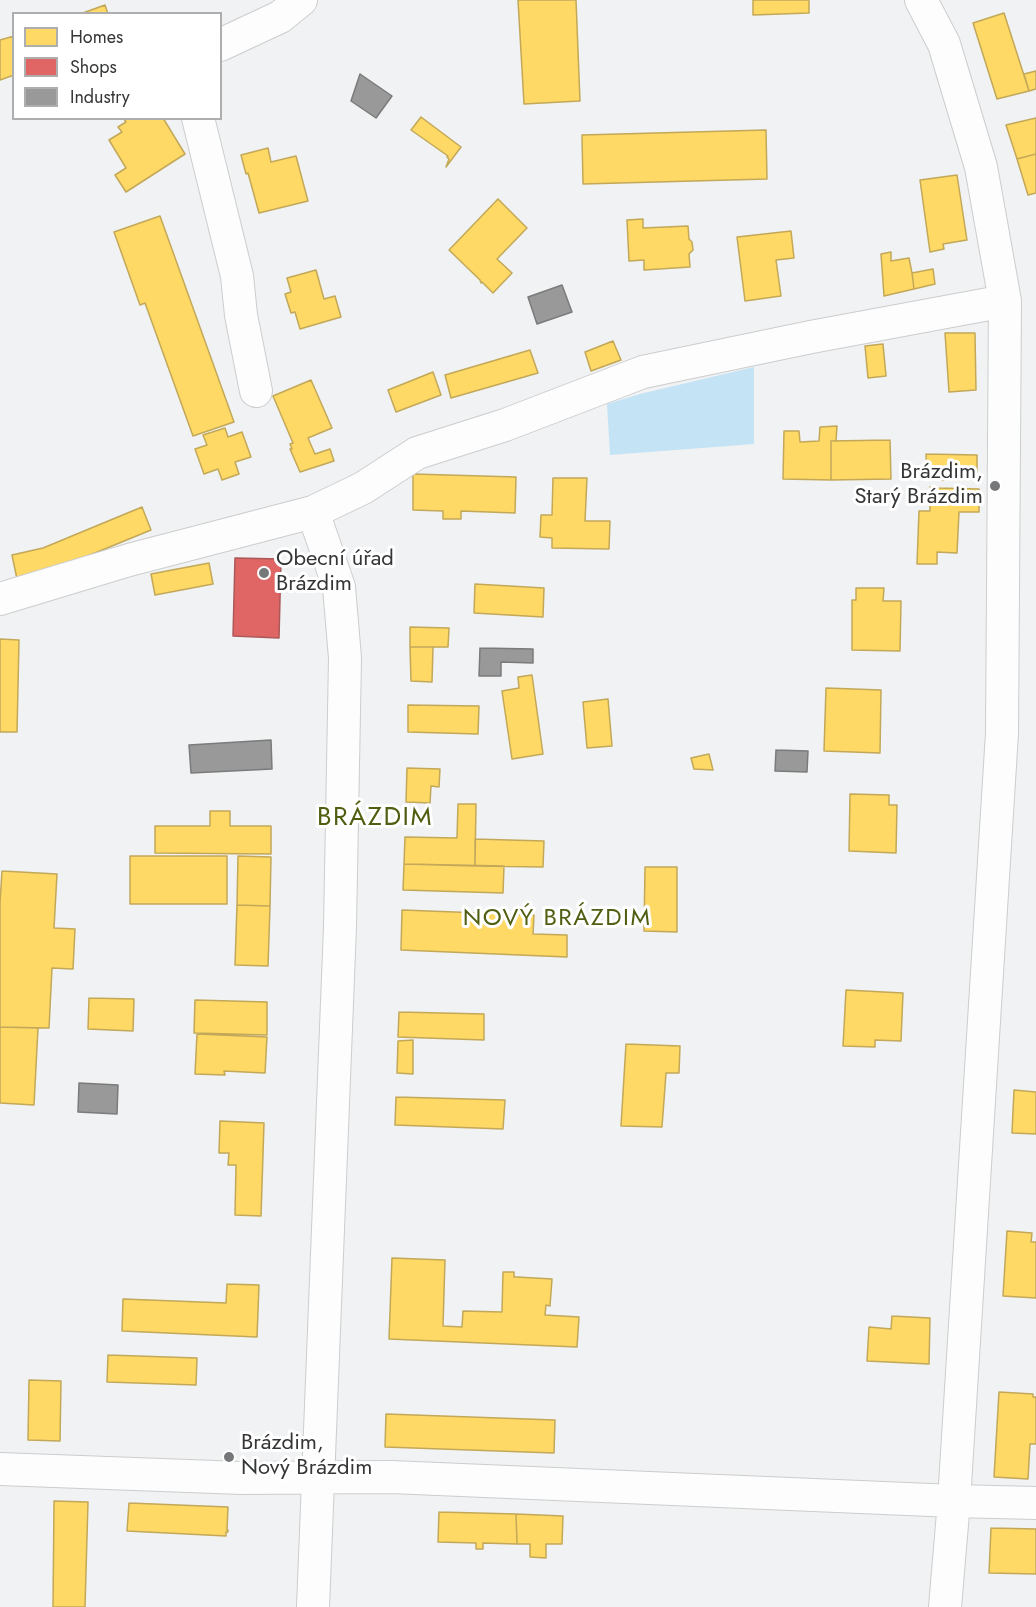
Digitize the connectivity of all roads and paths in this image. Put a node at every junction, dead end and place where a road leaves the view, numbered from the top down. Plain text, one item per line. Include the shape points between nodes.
1 (301, 0) edge
2 (921, 0) edge
3 (222, 44) edge
4 (198, 120) edge
5 (1005, 301) junction
6 (256, 392) dead end
7 (313, 512) junction
8 (0, 598) edge
9 (0, 1469) edge
10 (317, 1477) junction
11 (954, 1501) junction
12 (1036, 1503) edge
13 (313, 1607) edge
14 (945, 1607) edge

1 - 3 street via 280,17
2 - 5 street via 944,44 981,167
4 - 6 street via 237,276
5 - 7 street via 643,372 505,425 417,453 363,488
5 - 11 street via 1002,733
7 - 8 street
7 - 10 street via 339,587 345,658 340,927
9 - 10 street
10 - 11 street
10 - 13 street
11 - 12 street
11 - 14 street

